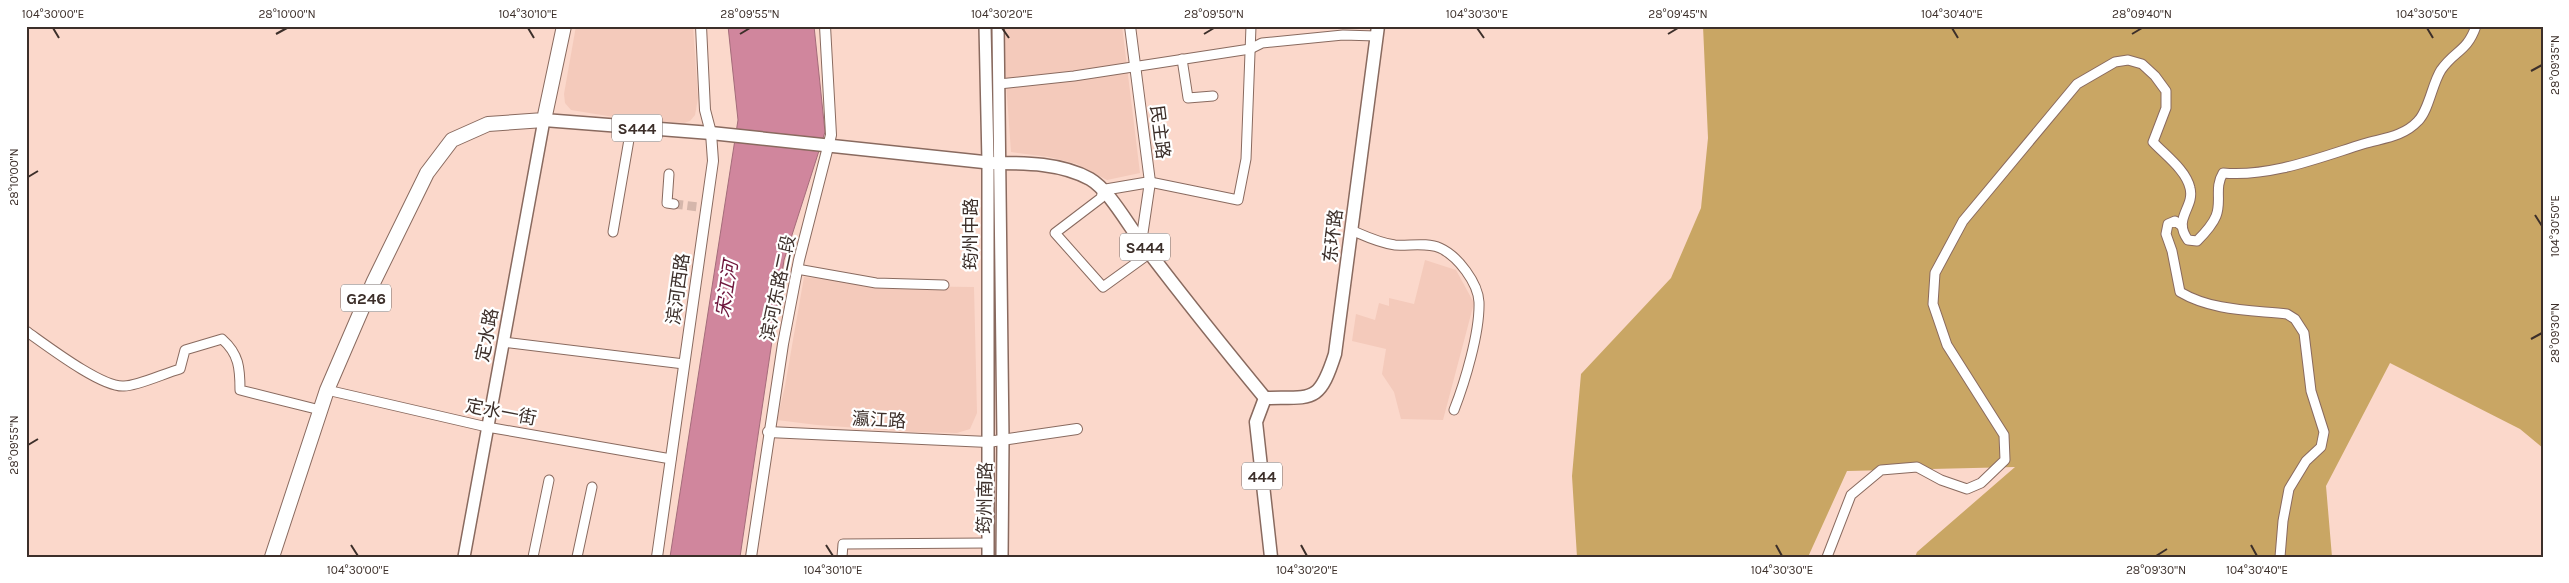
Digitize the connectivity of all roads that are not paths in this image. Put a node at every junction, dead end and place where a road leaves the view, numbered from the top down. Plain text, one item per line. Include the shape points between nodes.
1 (564, 26) edge
2 (701, 26) edge
3 (825, 26) edge
4 (985, 26) edge
5 (998, 26) edge
6 (1130, 26) edge
7 (1251, 26) edge
8 (2476, 26) edge
9 (1343, 31) edge
10 (1377, 31) edge
11 (1250, 49) junction
12 (1182, 59) junction
13 (1135, 67) junction
14 (999, 84) junction
15 (1213, 96) dead end
16 (544, 120) junction
17 (631, 128) junction
18 (711, 133) junction
19 (830, 146) junction
20 (994, 163) junction
21 (669, 174) dead end
22 (1150, 182) junction
23 (1103, 190) junction
24 (674, 204) dead end
25 (2182, 226) junction
26 (1351, 230) junction
27 (614, 232) dead end
28 (1141, 243) junction
29 (1150, 254) junction
30 (797, 268) junction
31 (944, 285) dead end
32 (26, 331) edge
33 (503, 342) junction
34 (684, 364) junction
35 (327, 390) junction
36 (1265, 398) junction
37 (320, 410) junction
38 (1454, 410) dead end
39 (487, 426) junction
40 (1077, 429) dead end
41 (768, 432) junction
42 (1003, 440) junction
43 (988, 442) junction
44 (671, 459) junction
45 (549, 480) dead end
46 (592, 487) dead end
47 (988, 543) junction
48 (272, 557) edge
49 (464, 557) edge
50 (533, 557) edge
51 (577, 557) edge
52 (657, 557) edge
53 (751, 557) edge
54 (842, 557) edge
55 (988, 557) edge
56 (1002, 557) edge
57 (1272, 557) edge
58 (1827, 557) edge
59 (2280, 557) edge

1 - 16 highway
2 - 18 street, 滨河西路 via 705,110
3 - 19 street, 滨河东路二段 via 831,105
4 - 20 main road, 筠州中路
5 - 14 main road, 筠州中路
6 - 13 street, 民主路
7 - 11 street
8 - 25 street via 2470,42 2440,72 2420,120 2402,134 2276,169 2223,173 2217,182 2216,215 2207,230 2197,241 2188,240
9 - 10 street
9 - 11 street via 1262,43
10 - 26 main road, 东环路
11 - 12 street
11 - 22 street via 1246,159 1238,200
12 - 13 street
12 - 15 street via 1188,98
13 - 14 street
13 - 22 street, 民主路
14 - 20 main road, 筠州中路
16 - 17 main road, S444
16 - 33 main road, 定水路
16 - 35 highway, G246 via 488,124 452,140 427,174 349,335
17 - 18 main road, S444
17 - 27 street
18 - 19 main road, S444
18 - 34 street, 滨河西路 via 713,160 703,207
19 - 20 main road, S444
19 - 30 street, 滨河东路二段
20 - 23 main road, S444 via 1068,169 1092,180
20 - 42 main road, 筠州中路
20 - 43 main road, 筠州中路
21 - 24 street via 667,203
22 - 23 street
22 - 28 street, 民主路
23 - 28 main road, S444
23 - 29 street via 1101,198 1055,233 1103,287
25 - 58 street via 2190,189 2182,173 2153,142 2166,108 2166,91 2142,64 2128,60 2115,62 2077,84 2042,125 1963,221 1935,273 1933,304 1947,346 2004,435 2005,460 1981,483 1967,489 1917,467 1881,470 1851,496
25 - 59 street via 2175,221 2168,224 2166,234 2180,292 2193,300 2218,307 2287,314 2295,319 2304,333 2311,391 2324,432 2321,447 2306,461 2290,489
26 - 36 main road, 东环路 via 1335,354 1326,383 1305,397
26 - 38 street via 1393,245 1434,247 1460,261 1479,300 1478,321 1462,390
28 - 29 main road, S444
29 - 36 main road, S444
30 - 31 street via 876,283
30 - 41 street, 滨河东路二段
32 - 37 street via 65,359 111,385 125,386 180,369 185,350 222,339 236,355 240,366 240,390
33 - 34 street
33 - 39 main road, 定水路
34 - 44 street, 滨河西路
35 - 37 highway, G246
35 - 39 street, 定水一街
36 - 57 main road, 444 via 1256,422
37 - 48 highway, G246
39 - 44 street, 定水一街
39 - 49 main road, 定水路
40 - 42 street, 瀛江路
41 - 43 street, 瀛江路
41 - 53 street, 滨河东路二段
42 - 43 street, 瀛江路
42 - 56 main road, 筠州南路
43 - 47 main road, 筠州南路
44 - 52 street, 滨河西路
45 - 50 street
46 - 51 street
47 - 54 street via 843,544
47 - 55 main road, 筠州南路

